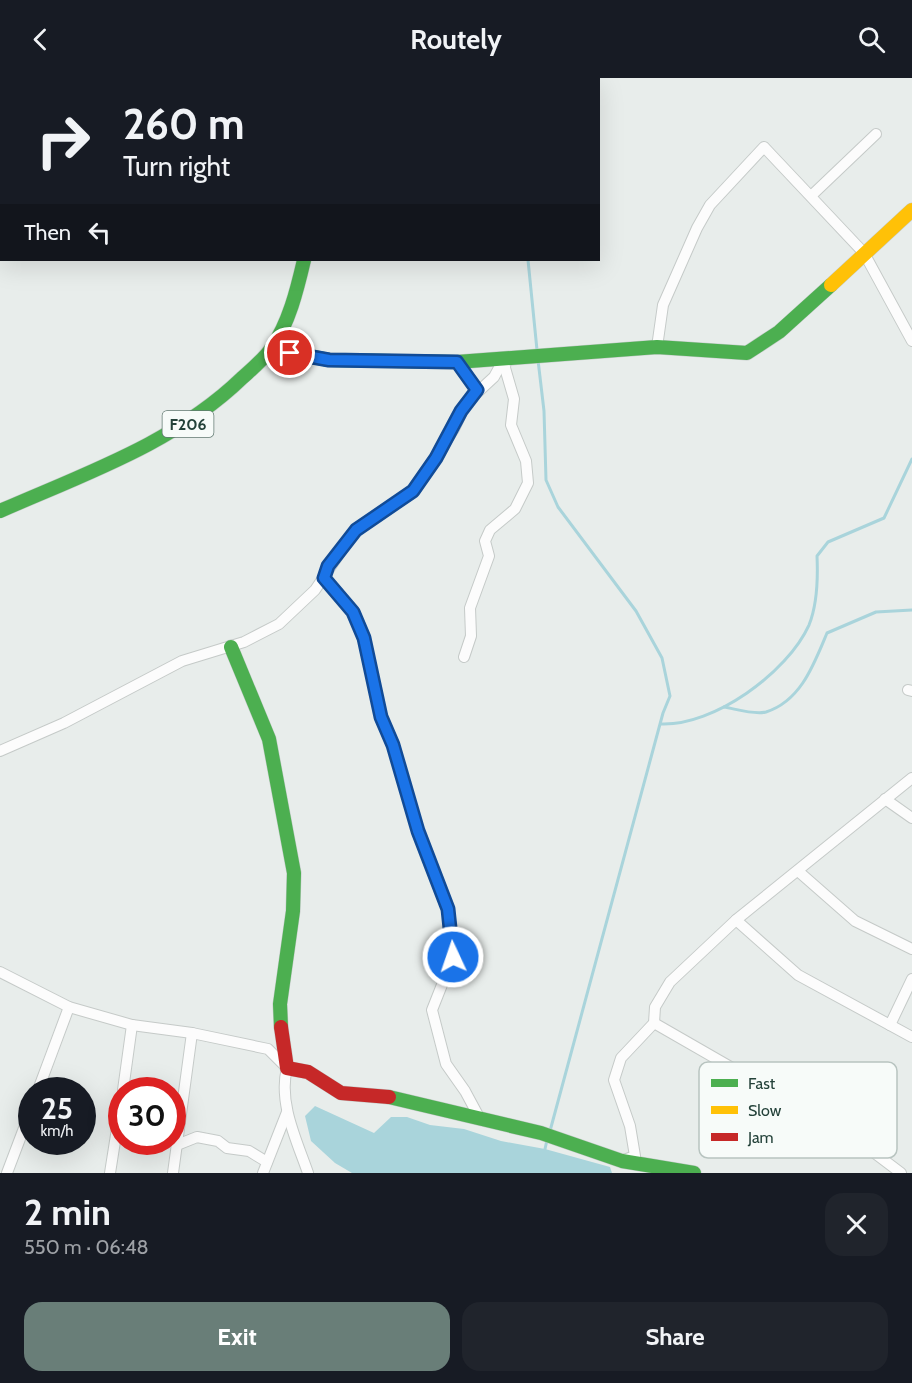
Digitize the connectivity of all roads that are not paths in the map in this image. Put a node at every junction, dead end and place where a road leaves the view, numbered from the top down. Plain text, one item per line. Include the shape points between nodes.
1 (876, 134) dead end
2 (811, 196) junction
3 (912, 210) edge
4 (864, 253) junction
5 (304, 261) edge
6 (912, 341) edge
7 (657, 347) junction
8 (271, 349) junction
9 (501, 359) junction
10 (457, 362) junction
11 (477, 390) junction
12 (0, 511) edge
13 (324, 578) junction
14 (231, 647) junction
15 (464, 657) dead end
16 (0, 752) edge
17 (912, 778) edge
18 (885, 799) junction
19 (912, 818) edge
20 (798, 871) junction
21 (736, 920) junction
22 (912, 949) edge
23 (0, 972) edge
24 (912, 979) edge
25 (69, 1006) junction
26 (654, 1023) junction
27 (132, 1025) junction
28 (890, 1025) junction
29 (192, 1033) junction
30 (912, 1037) edge
31 (722, 1062) edge
32 (287, 1068) junction
33 (43, 1077) edge
34 (125, 1077) edge
35 (186, 1078) edge
36 (287, 1112) junction
37 (479, 1117) junction
38 (186, 1141) edge
39 (18, 1144) edge
40 (113, 1155) edge
41 (176, 1155) edge
42 (881, 1158) edge
43 (622, 1161) junction
44 (267, 1162) junction
45 (7, 1173) edge
46 (110, 1173) edge
47 (173, 1173) edge
48 (263, 1173) edge
49 (308, 1173) edge
50 (694, 1173) edge
51 (901, 1173) edge

1 - 2 street
2 - 4 street
2 - 7 street via 764,147 710,206 697,228 663,305
3 - 4 street
4 - 6 street
4 - 7 street via 779,332 747,353
5 - 8 street, F206 via 292,302
7 - 9 street
8 - 10 street via 329,360
8 - 12 street, F206 via 217,403 185,426
9 - 10 street
9 - 11 street via 494,377
9 - 15 street via 514,399 511,425 526,461 528,483 515,509 490,530 485,541 489,556 470,608 471,636
10 - 11 street
11 - 13 street via 413,491 356,530 328,566
13 - 14 street via 279,624
13 - 37 street via 353,612 364,638 381,717 448,909 453,957 432,1010 446,1064
14 - 16 street via 182,661
14 - 32 street via 268,739 294,873 293,911 280,1004
17 - 18 street
18 - 19 street
18 - 20 street
20 - 21 street
20 - 22 street via 855,921
21 - 26 street via 670,982 655,1006
21 - 28 street via 798,975
23 - 25 street
24 - 28 street
25 - 27 street
25 - 33 street
26 - 31 street
26 - 43 street via 621,1058 615,1071 614,1080 634,1143 634,1156
27 - 29 street
27 - 34 street
28 - 30 street
29 - 32 street via 268,1049
29 - 35 street
32 - 36 street
32 - 37 street via 308,1072 341,1093 397,1098
36 - 44 street
36 - 49 street
37 - 43 street
38 - 44 street via 197,1137 218,1140 227,1148 249,1151
39 - 45 street
40 - 46 street
41 - 47 street
42 - 51 street
43 - 50 street
44 - 48 street

